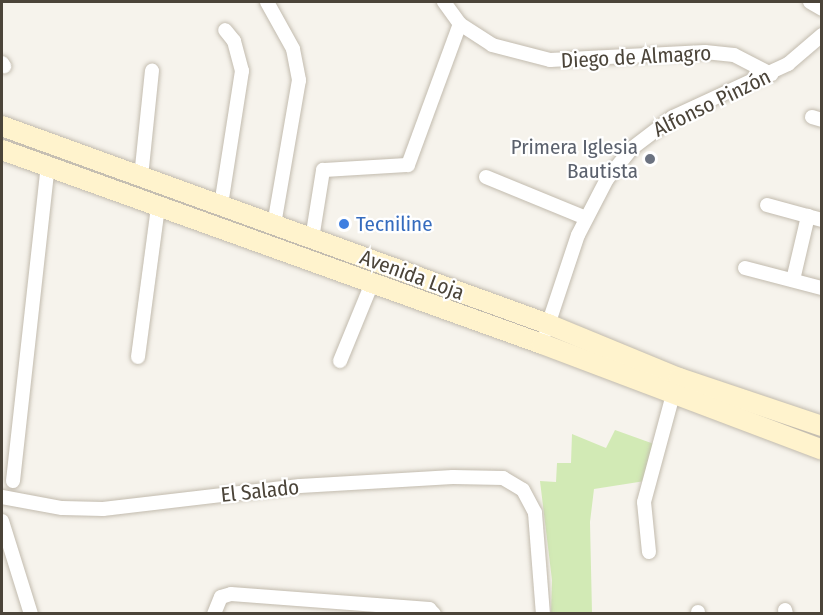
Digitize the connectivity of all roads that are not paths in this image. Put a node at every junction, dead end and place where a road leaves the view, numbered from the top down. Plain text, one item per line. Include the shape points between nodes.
1 (267, 2) edge
2 (444, 2) edge
3 (810, 2) edge
4 (822, 9) edge
5 (460, 24) junction
6 (225, 30) dead end
7 (822, 35) edge
8 (152, 71) dead end
9 (771, 74) junction
10 (2, 126) edge
11 (2, 150) edge
12 (48, 166) junction
13 (141, 177) junction
14 (486, 177) dead end
15 (221, 205) junction
16 (767, 205) dead end
17 (158, 207) junction
18 (586, 218) junction
19 (815, 218) edge
20 (274, 225) junction
21 (312, 239) junction
22 (745, 268) dead end
23 (793, 280) junction
24 (372, 283) junction
25 (822, 288) edge
26 (548, 324) junction
27 (542, 344) junction
28 (138, 357) dead end
29 (340, 361) dead end
30 (675, 386) junction
31 (822, 426) edge
32 (822, 450) edge
33 (13, 481) dead end
34 (2, 497) edge
35 (2, 521) edge
36 (649, 552) dead end
37 (215, 609) edge
38 (31, 614) edge
39 (434, 614) edge
40 (543, 614) edge

1 - 20 street via 293,49 299,80
2 - 5 street, Diego de Almagro
3 - 4 street
5 - 9 street, Diego de Almagro via 492,45 550,60 705,52 734,56
5 - 21 street via 408,165 323,170
6 - 15 street via 239,54 242,71
7 - 9 street, Alfonso Pinzón via 801,55
8 - 13 street
9 - 18 street, Alfonso Pinzón via 673,117 643,137 607,179
10 - 13 main road, Avenida Loja
11 - 12 main road, Avenida Loja
12 - 17 main road, Avenida Loja
12 - 33 street
13 - 15 main road, Avenida Loja
14 - 18 street
15 - 20 main road, Avenida Loja
16 - 19 street
17 - 24 main road, Avenida Loja
17 - 28 street
18 - 26 street, Alfonso Pinzón
19 - 23 street
20 - 21 main road, Avenida Loja
21 - 26 main road, Avenida Loja
22 - 23 street
23 - 25 street
24 - 27 main road, Avenida Loja
24 - 29 street
26 - 27 street, Alfonso Pinzón
26 - 30 main road, Avenida Loja
27 - 30 main road, Avenida Loja
30 - 31 main road, Avenida Loja
30 - 32 main road, Avenida Loja
30 - 36 street via 644,502
34 - 40 street, El Salado via 80,509 300,486 492,477 518,484 537,521
35 - 38 street
37 - 39 street via 231,594 429,609

